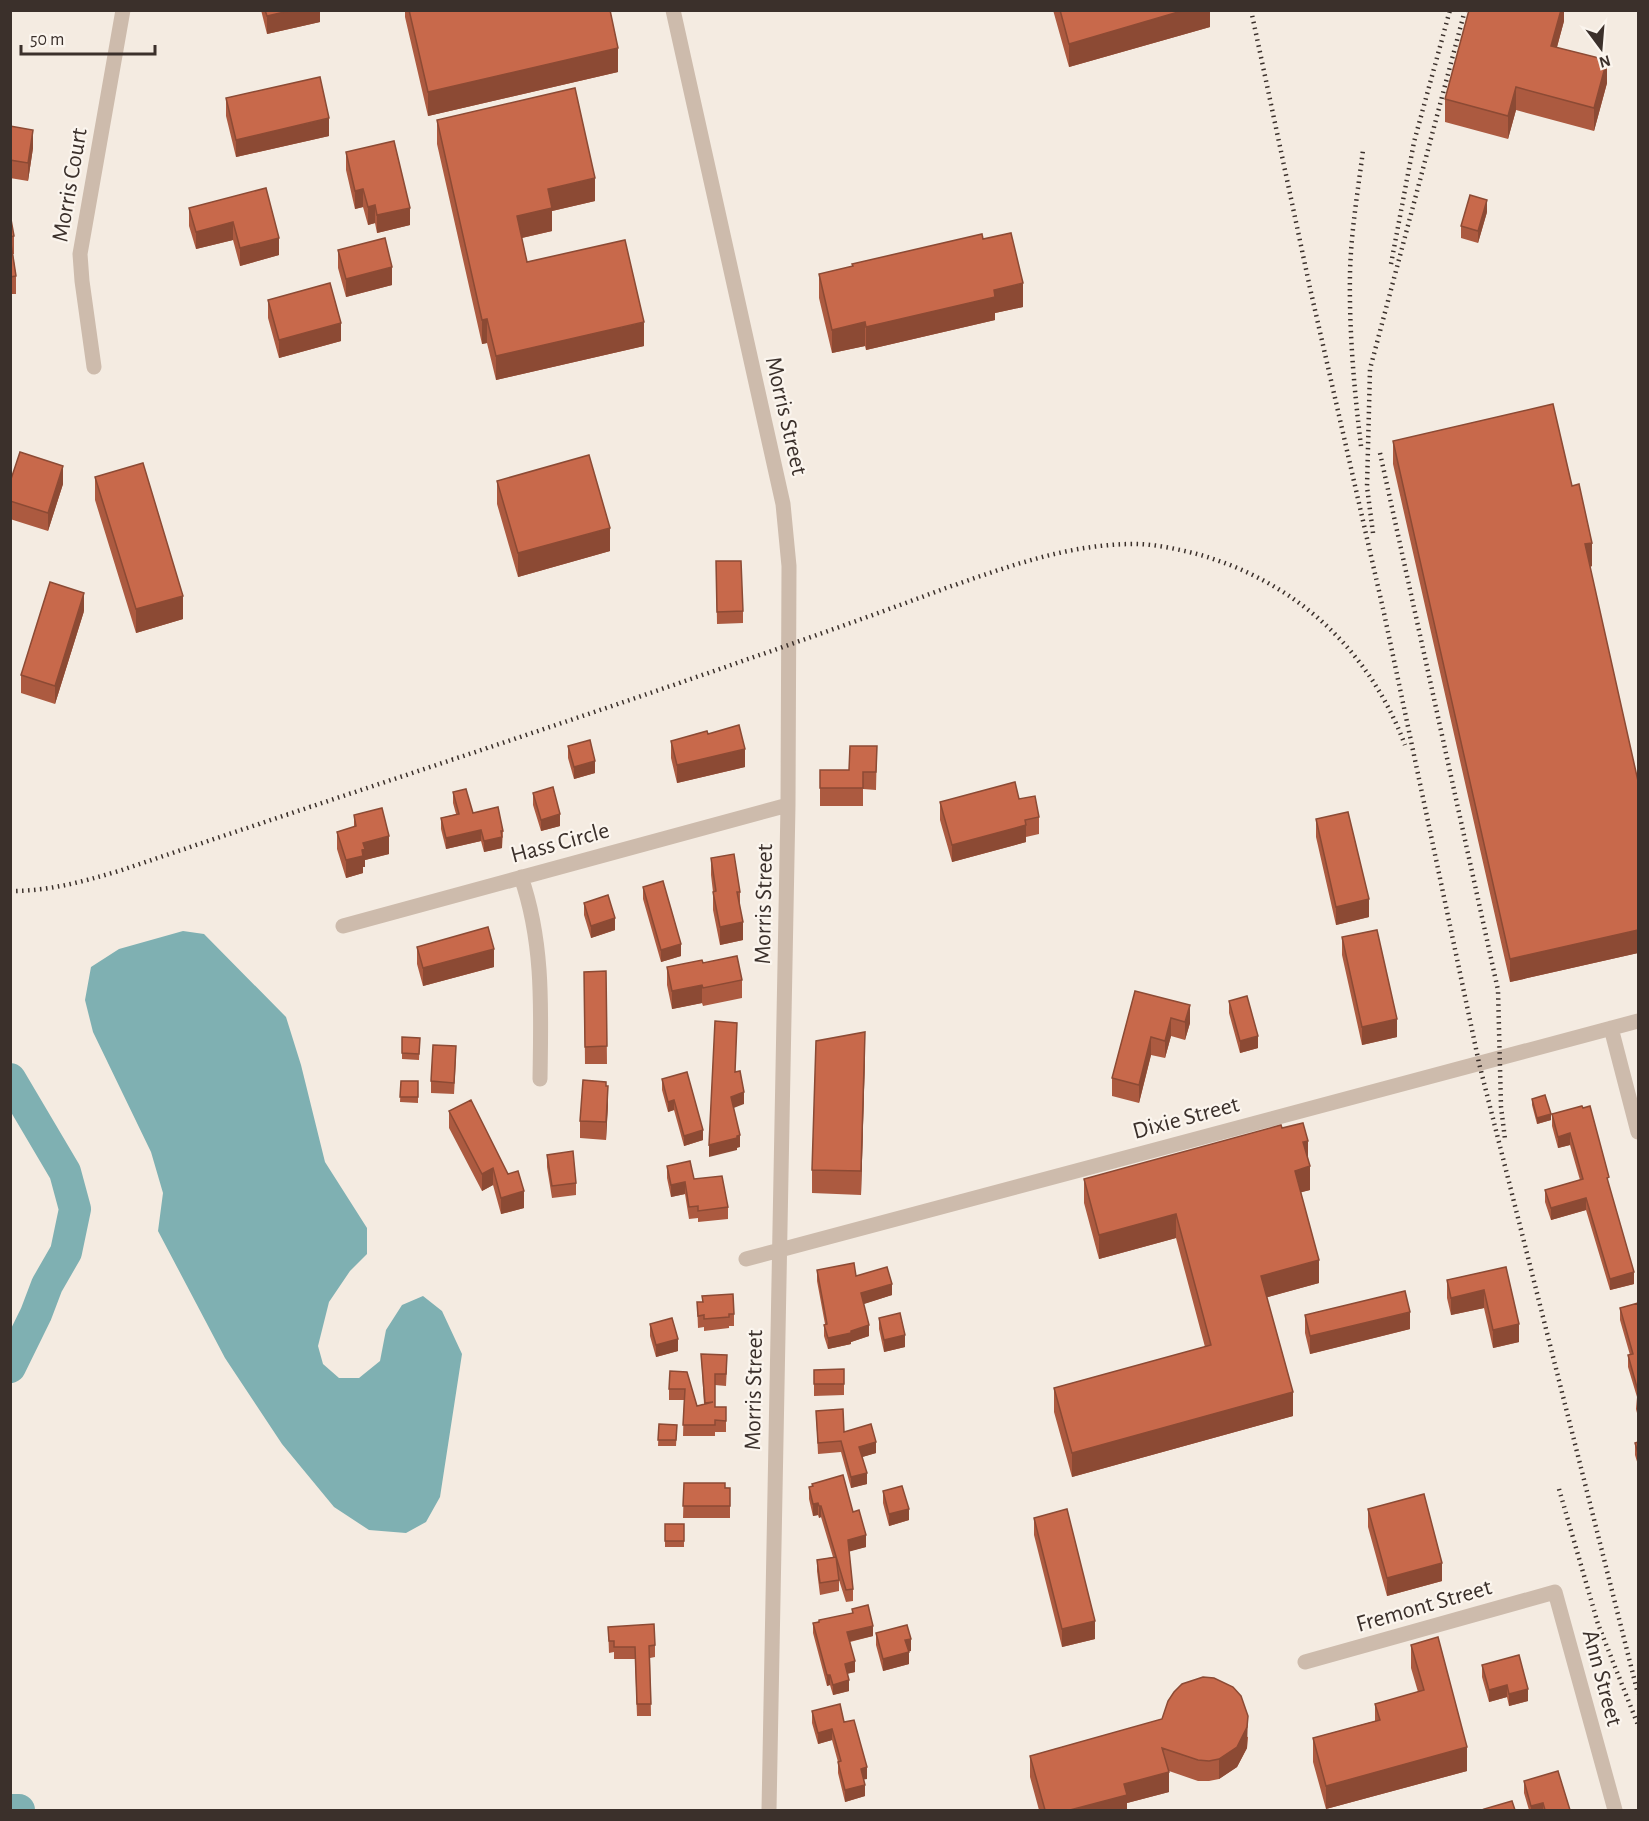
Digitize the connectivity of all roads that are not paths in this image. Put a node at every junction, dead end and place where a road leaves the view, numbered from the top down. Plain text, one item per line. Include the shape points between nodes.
1 (123, 10) edge
2 (673, 10) edge
3 (94, 367) dead end
4 (788, 805) junction
5 (521, 877) junction
6 (343, 926) dead end
7 (1638, 1021) edge
8 (1611, 1028) junction
9 (540, 1079) dead end
10 (1638, 1132) edge
11 (780, 1249) junction
12 (746, 1259) dead end
13 (1555, 1592) joint
14 (1305, 1662) dead end
15 (769, 1810) edge
16 (1616, 1810) edge

1 - 3 street, Morris Court via 80,254
2 - 4 street, Morris Street via 783,504 789,566
4 - 5 street, Hass Circle
4 - 11 street, Morris Street
5 - 6 street, Hass Circle
5 - 9 street via 539,960
7 - 8 street, Dixie Street
8 - 10 street
8 - 11 street, Dixie Street
11 - 12 street, Dixie Street
11 - 15 street, Morris Street
13 - 14 street, Fremont Street
13 - 16 street, Ann Street

